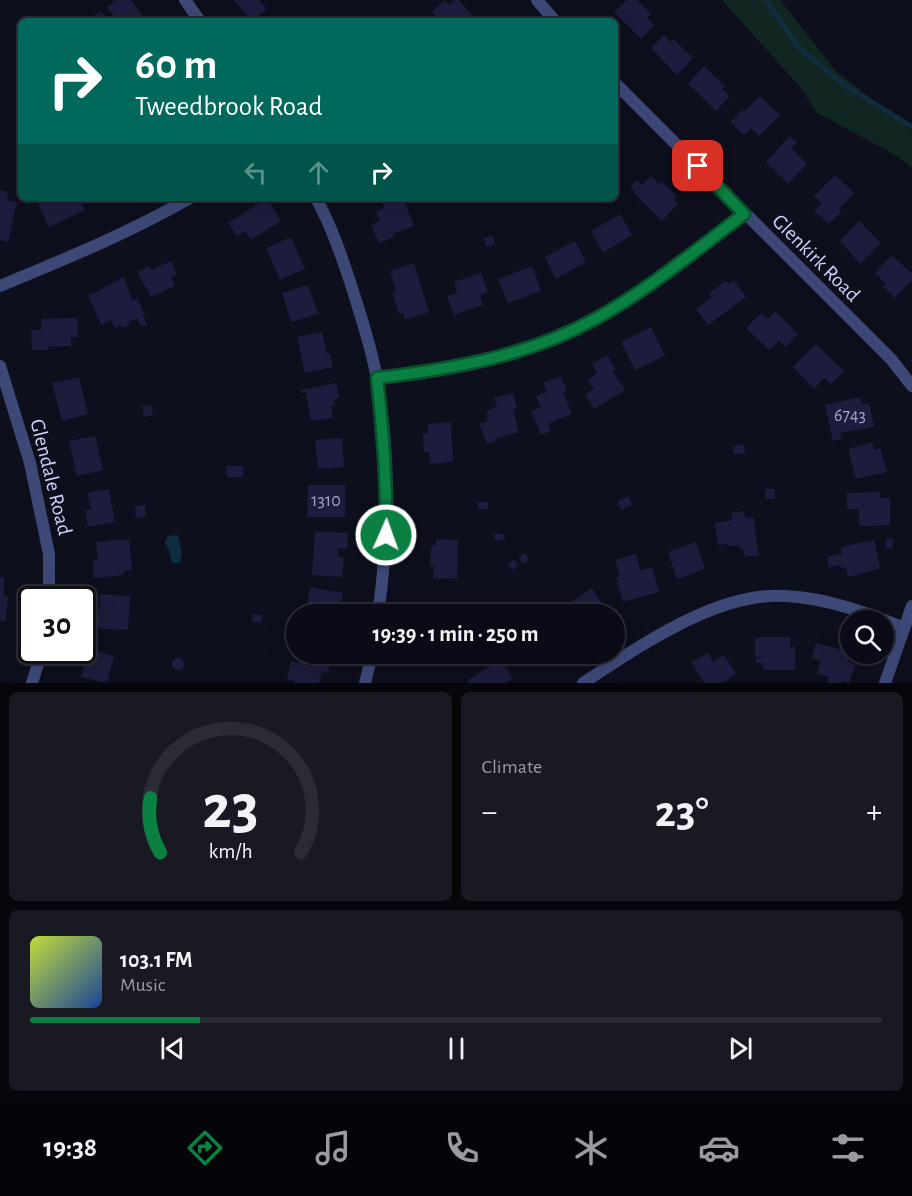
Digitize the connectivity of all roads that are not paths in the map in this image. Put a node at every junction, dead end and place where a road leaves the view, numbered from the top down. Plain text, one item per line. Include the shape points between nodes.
1 (185, 0) edge
2 (537, 0) edge
3 (198, 18) edge
4 (552, 18) edge
5 (618, 86) edge
6 (185, 201) edge
7 (317, 201) edge
8 (744, 214) junction
9 (0, 286) edge
10 (0, 366) edge
11 (377, 378) junction
12 (912, 386) edge
13 (50, 586) edge
14 (380, 604) edge
15 (912, 606) edge
16 (904, 628) junction
17 (38, 664) edge
18 (369, 664) edge
19 (32, 683) edge
20 (364, 683) edge
21 (583, 683) edge
22 (885, 683) edge

1 - 3 street
2 - 4 street
5 - 8 street, Glenkirk Road
6 - 9 street via 89,250
7 - 11 street via 343,260
8 - 11 street via 595,320 514,353
8 - 12 street, Glenkirk Road via 891,359
10 - 13 street, Glendale Road via 34,480 49,554
11 - 14 street via 387,486
15 - 16 street
16 - 21 street via 813,599 750,598 689,619
16 - 22 street
17 - 19 street
18 - 20 street

